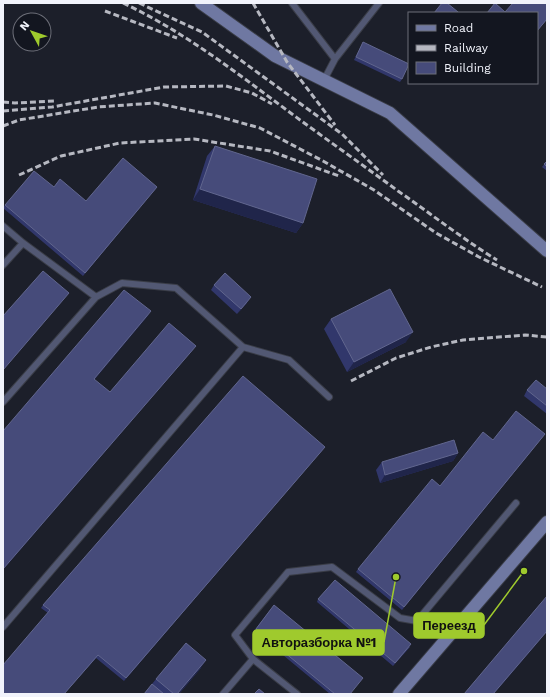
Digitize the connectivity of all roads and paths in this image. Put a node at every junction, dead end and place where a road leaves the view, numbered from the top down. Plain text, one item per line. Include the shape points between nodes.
1 (201, 3) edge
2 (292, 3) edge
3 (379, 3) edge
4 (335, 59) junction
5 (324, 80) junction
6 (3, 226) edge
7 (23, 243) junction
8 (547, 251) edge
9 (3, 265) edge
10 (96, 298) junction
11 (243, 347) junction
12 (329, 397) dead end
13 (3, 402) edge
14 (516, 503) dead end
15 (547, 522) edge
16 (418, 621) junction
17 (3, 627) edge
18 (453, 632) junction
19 (254, 659) junction
20 (223, 694) edge
21 (297, 694) edge
22 (400, 694) edge

1 - 5 main road via 275,56
2 - 4 lane
3 - 4 lane
4 - 5 lane
5 - 8 main road via 390,113
6 - 7 lane
7 - 9 lane
7 - 10 lane
10 - 11 lane via 122,283 176,288
10 - 13 lane
11 - 12 lane via 289,360
11 - 17 lane
14 - 16 lane
15 - 18 main road
16 - 18 lane via 435,624
16 - 19 lane via 400,618 332,567 288,572 235,635
18 - 22 main road
19 - 20 lane
19 - 21 lane

